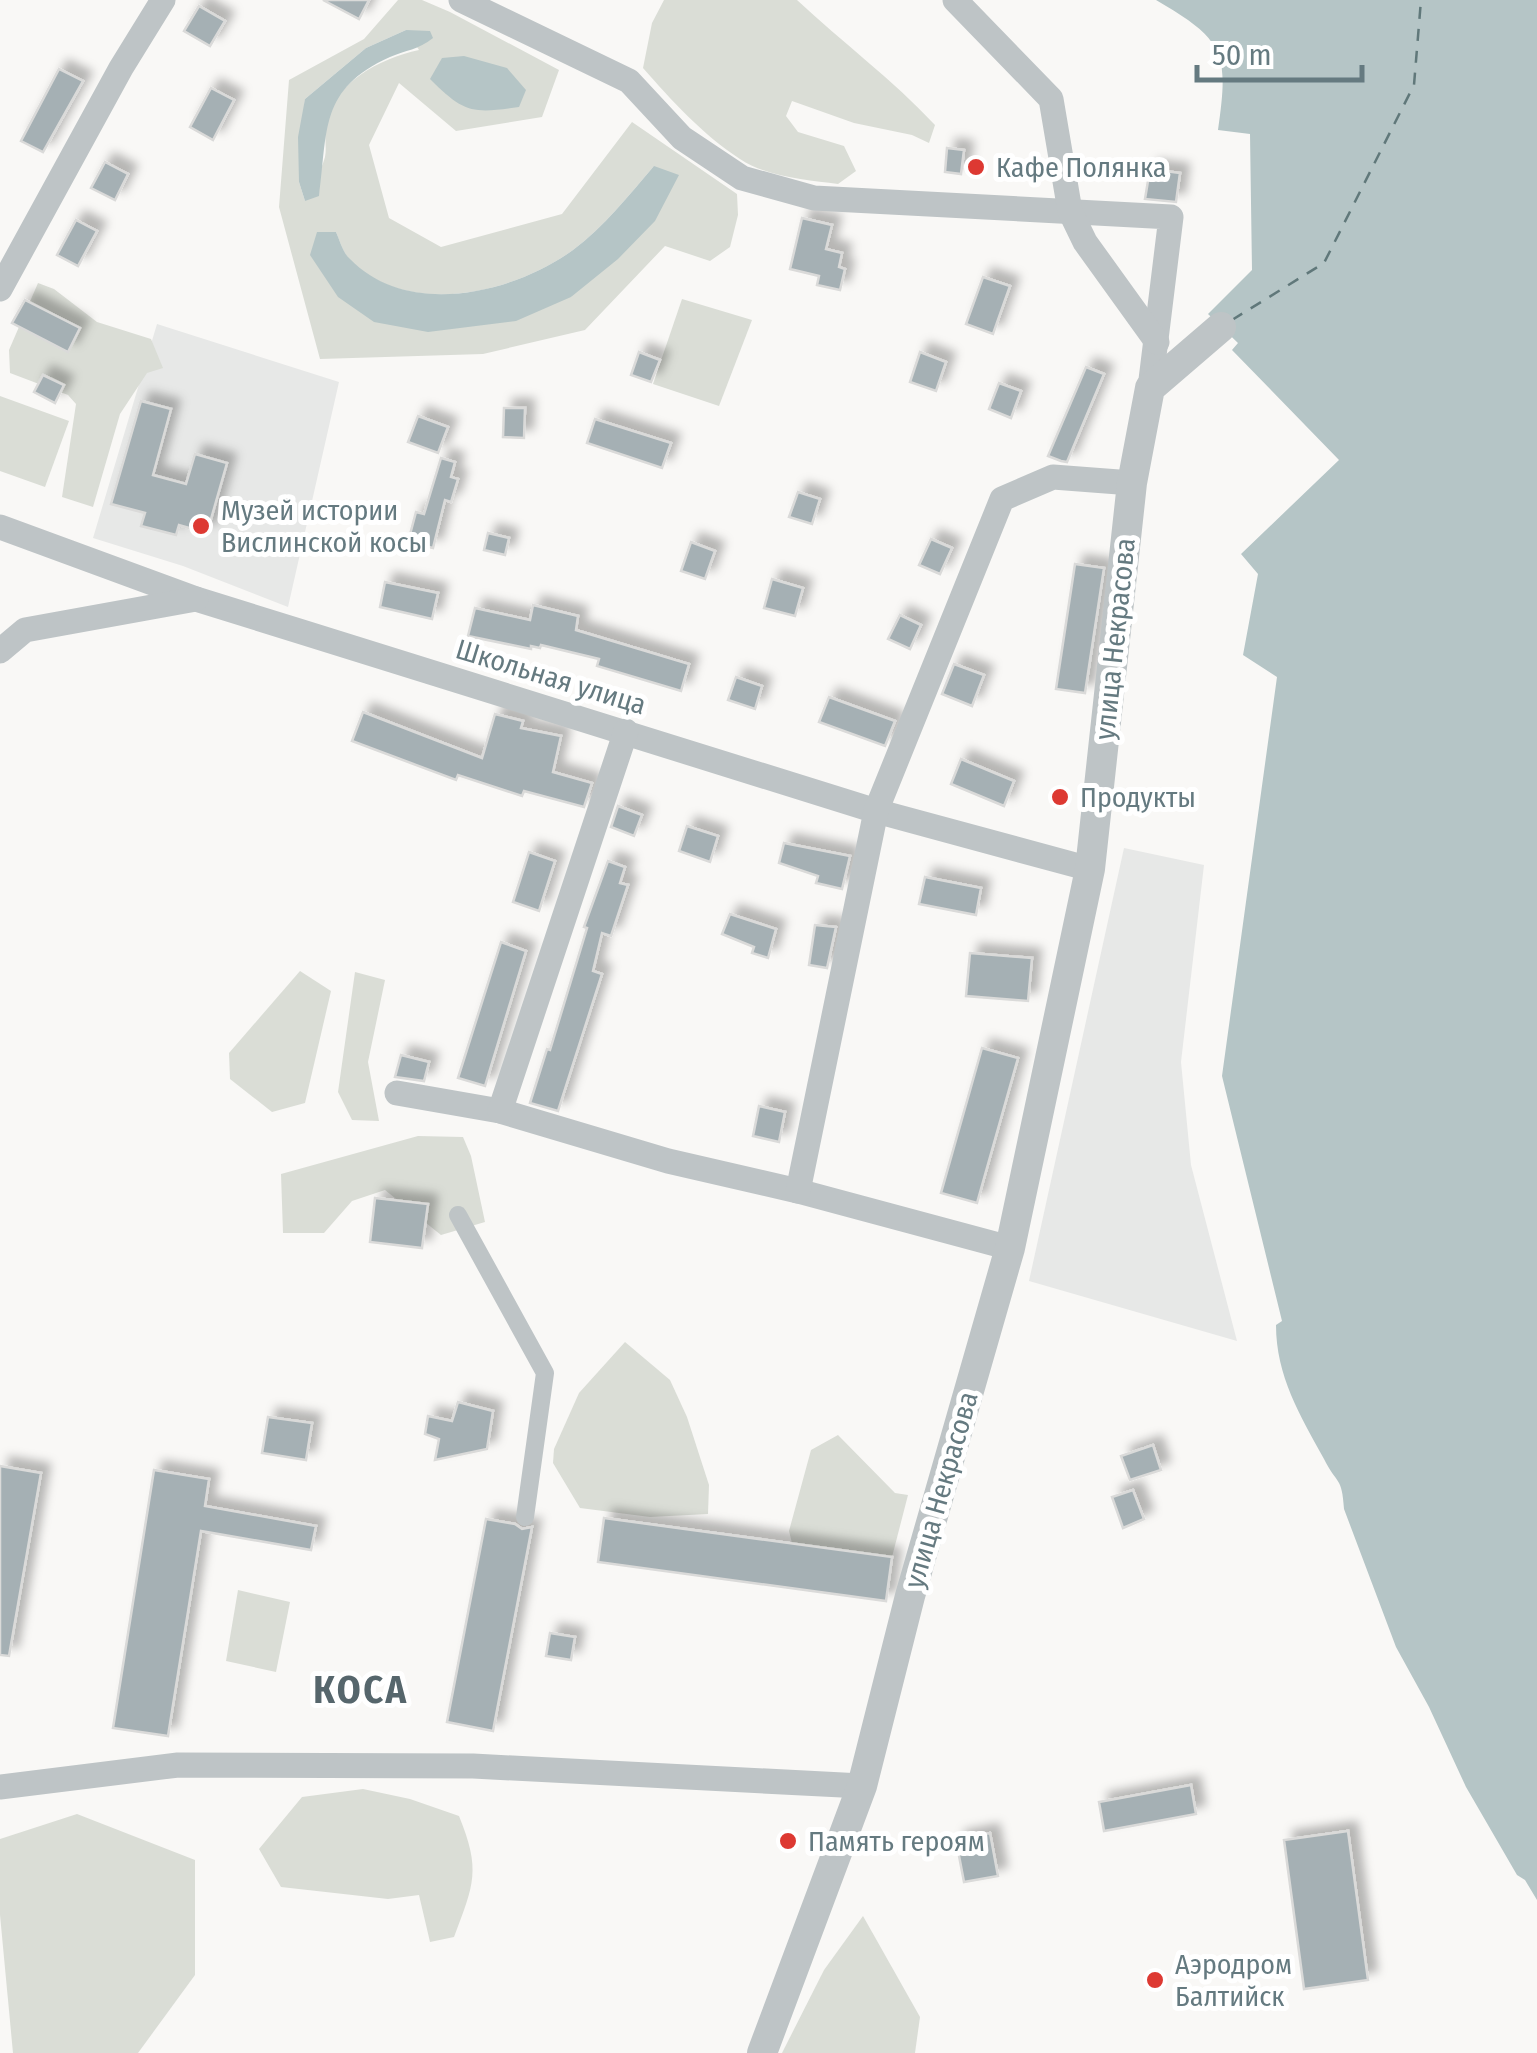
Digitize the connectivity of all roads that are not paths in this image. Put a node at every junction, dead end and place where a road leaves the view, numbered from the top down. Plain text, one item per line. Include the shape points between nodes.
1 (164, 0) edge
2 (461, 0) edge
3 (955, 0) edge
4 (1070, 212) junction
5 (0, 289) edge
6 (1222, 327) dead end
7 (1157, 342) junction
8 (1150, 388) junction
9 (1132, 483) junction
10 (0, 527) edge
11 (196, 598) junction
12 (0, 651) edge
13 (626, 731) junction
14 (876, 811) junction
15 (1090, 869) junction
16 (397, 1093) dead end
17 (500, 1111) junction
18 (798, 1190) junction
19 (458, 1215) dead end
20 (1010, 1248) junction
21 (525, 1517) dead end
22 (862, 1786) junction
23 (0, 1787) edge
24 (762, 2053) edge

1 - 5 street
2 - 4 street via 629,81 682,138 742,178 814,198
3 - 4 street via 1051,99
4 - 7 street
4 - 7 street, улица Некрасова via 1171,217
6 - 8 street
7 - 8 street, улица Некрасова
8 - 9 street, улица Некрасова
9 - 14 street via 1053,477 1002,498
9 - 15 street, улица Некрасова
10 - 11 street, Школьная улица
11 - 12 street via 25,630
11 - 13 street, Школьная улица
13 - 14 street, Школьная улица
13 - 17 street
14 - 15 street, Школьная улица
14 - 18 street
15 - 20 street, улица Некрасова
16 - 17 street
17 - 18 street via 668,1161
18 - 20 street
19 - 21 street via 545,1373
20 - 22 street, улица Некрасова
22 - 23 street via 473,1766 178,1765
22 - 24 street, улица Некрасова

